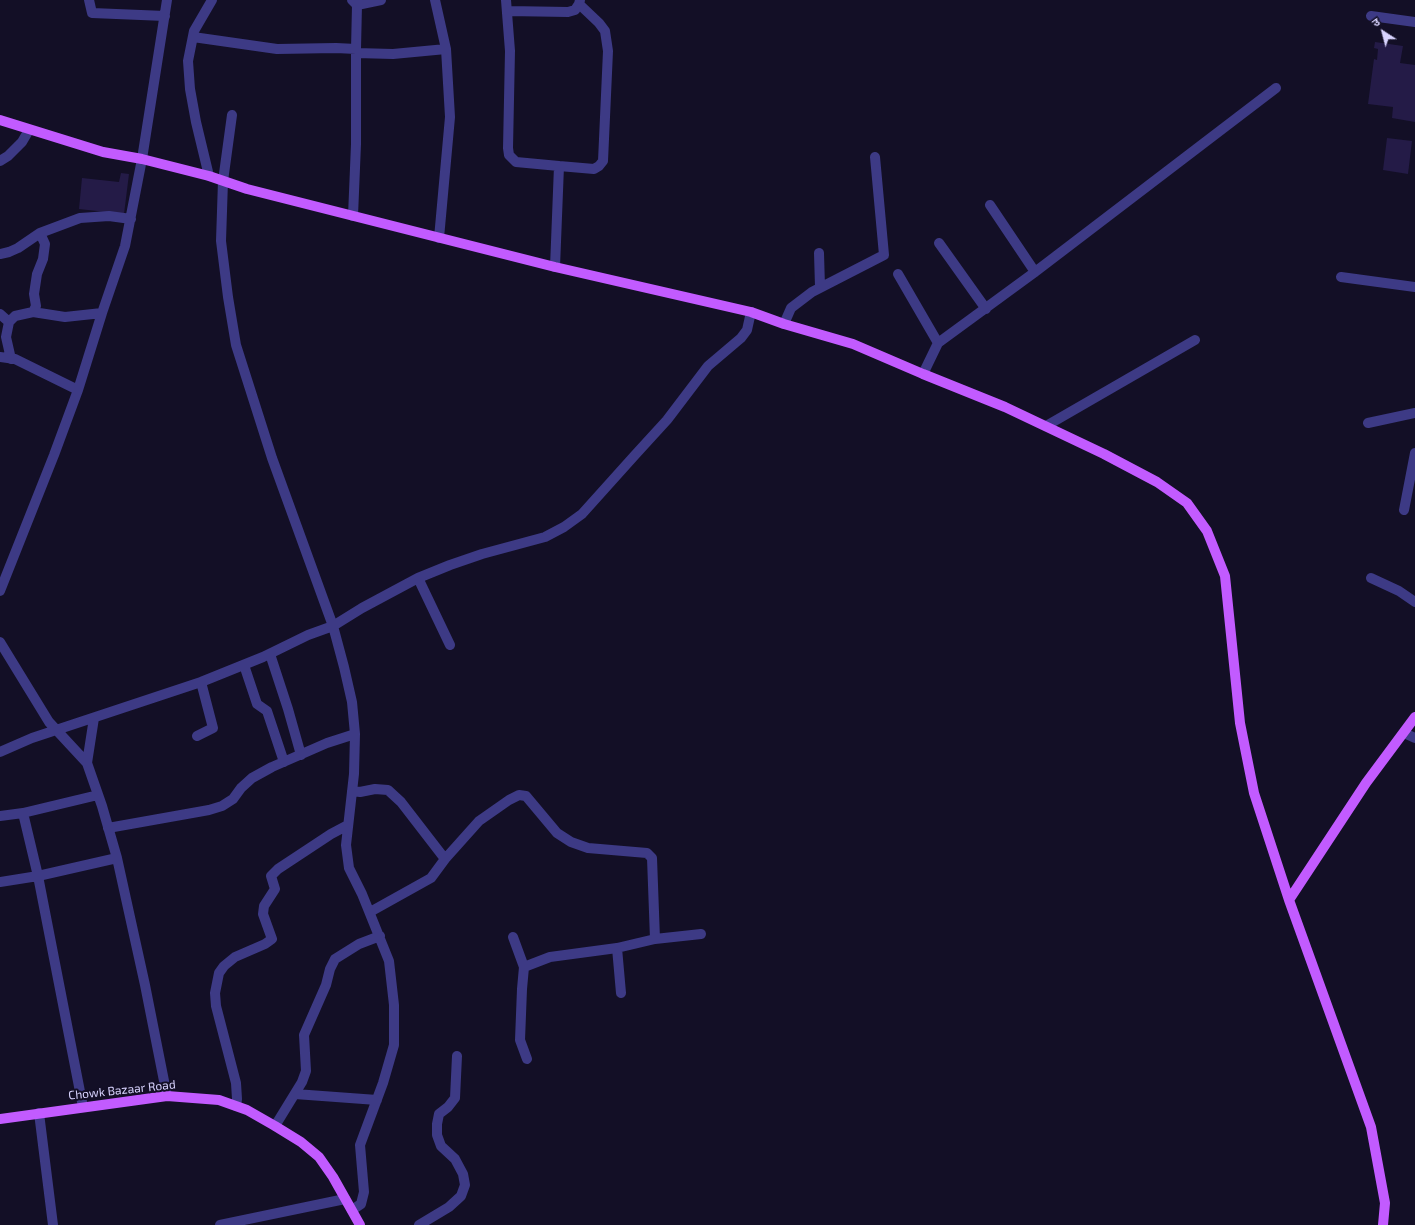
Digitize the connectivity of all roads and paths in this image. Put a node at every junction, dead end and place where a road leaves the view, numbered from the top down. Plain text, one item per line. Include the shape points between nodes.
1 (89, 0) edge
2 (167, 0) edge
3 (212, 0) edge
4 (381, 0) edge
5 (435, 0) edge
6 (506, 0) edge
7 (355, 2) edge
8 (579, 2) edge
9 (508, 11) junction
10 (165, 16) junction
11 (1371, 16) dead end
12 (1415, 22) edge
13 (193, 37) junction
14 (446, 49) junction
15 (356, 51) junction
16 (1276, 88) dead end
17 (232, 115) dead end
18 (0, 120) edge
19 (29, 130) junction
20 (875, 158) dead end
21 (142, 159) junction
22 (0, 161) edge
23 (559, 166) junction
24 (209, 176) junction
25 (223, 181) junction
26 (990, 206) dead end
27 (353, 216) junction
28 (131, 219) junction
29 (40, 233) junction
30 (439, 238) junction
31 (940, 243) dead end
32 (819, 253) dead end
33 (0, 254) edge
34 (555, 267) junction
35 (1035, 272) junction
36 (898, 274) dead end
37 (1341, 277) dead end
38 (1415, 287) edge
39 (820, 288) junction
40 (986, 309) junction
41 (32, 312) junction
42 (752, 312) junction
43 (102, 313) junction
44 (0, 314) edge
45 (9, 322) junction
46 (784, 324) junction
47 (1194, 340) dead end
48 (938, 343) junction
49 (4, 360) edge
50 (923, 374) junction
51 (78, 390) junction
52 (1415, 413) edge
53 (1368, 423) dead end
54 (1046, 426) junction
55 (1415, 453) edge
56 (1404, 510) dead end
57 (418, 578) junction
58 (1371, 578) dead end
59 (0, 591) edge
60 (1415, 602) edge
61 (333, 626) junction
62 (0, 642) edge
63 (450, 645) dead end
64 (270, 654) junction
65 (244, 665) junction
66 (201, 682) junction
67 (1415, 717) edge
68 (94, 718) junction
69 (58, 730) junction
70 (1404, 733) junction
71 (355, 734) junction
72 (197, 736) dead end
73 (1415, 738) edge
74 (0, 752) edge
75 (301, 755) junction
76 (284, 762) junction
77 (87, 763) junction
78 (352, 791) junction
79 (98, 795) junction
80 (23, 813) junction
81 (0, 816) edge
82 (348, 825) junction
83 (108, 828) junction
84 (117, 858) junction
85 (445, 859) junction
86 (38, 876) junction
87 (0, 882) edge
88 (1289, 900) junction
89 (370, 912) junction
90 (701, 934) dead end
91 (380, 936) junction
92 (513, 937) dead end
93 (655, 939) junction
94 (617, 948) junction
95 (524, 967) junction
96 (621, 994) dead end
97 (457, 1056) dead end
98 (527, 1059) dead end
99 (295, 1094) junction
100 (167, 1096) junction
101 (377, 1100) junction
102 (236, 1106) junction
103 (83, 1107) junction
104 (39, 1113) junction
105 (0, 1119) edge
106 (275, 1126) junction
107 (346, 1199) junction
108 (352, 1210) junction
109 (53, 1225) edge
110 (220, 1225) edge
111 (360, 1225) edge
112 (419, 1225) edge
113 (1383, 1225) edge

1 - 10 street via 92,13
2 - 10 street
3 - 13 street
4 - 7 street
5 - 14 street
6 - 9 street
7 - 15 street
8 - 9 street via 575,10 568,12
8 - 23 street via 605,31 608,64 602,161 594,170
9 - 23 street via 510,156 516,162
10 - 21 street
11 - 12 street
13 - 15 street via 277,49 336,48
13 - 24 street via 188,61 190,89
14 - 15 street via 393,54
14 - 30 street via 450,117
15 - 27 street
16 - 35 street
17 - 25 street
18 - 19 main road
19 - 21 main road via 103,152
19 - 22 street via 22,142
20 - 39 street via 884,255
21 - 24 main road
21 - 28 street
23 - 34 street
24 - 25 main road
25 - 27 main road
25 - 61 street via 221,241 236,345 272,458
26 - 35 street
27 - 30 main road
28 - 29 street via 109,216 80,218
28 - 43 street via 125,246
29 - 33 street via 18,248
29 - 41 street via 46,244 37,274 34,294 36,306
30 - 34 main road
31 - 40 street
32 - 39 street
34 - 42 main road
35 - 40 street
36 - 48 street
37 - 38 street
39 - 46 street via 791,308
40 - 48 street
41 - 43 street via 64,317
41 - 45 street via 15,316
42 - 46 main road
42 - 57 street via 747,330 741,338 708,366 667,420 582,514 545,537 476,556
43 - 51 street
44 - 45 street
45 - 49 street
46 - 50 main road via 853,344
47 - 54 street
48 - 50 street
49 - 51 street via 15,359
50 - 54 main road
51 - 59 street
52 - 53 street
54 - 88 main road via 1157,482 1187,503 1207,531 1225,576 1240,723 1254,793
55 - 56 street
57 - 61 street
57 - 63 street
58 - 60 street via 1399,590
61 - 64 street
61 - 71 street via 352,702
62 - 69 street via 49,722
64 - 65 street
64 - 75 street
65 - 66 street
65 - 76 street via 257,704 267,711
66 - 68 street
66 - 72 street via 213,728
67 - 70 main road
68 - 69 street
68 - 77 street
69 - 74 street
69 - 77 street
70 - 73 street
70 - 88 main road via 1366,783
71 - 75 street
71 - 78 street
75 - 76 street
76 - 83 street via 252,778 233,799 222,806
77 - 79 street
78 - 82 street
78 - 85 street via 388,790 401,802
79 - 80 street
79 - 83 street
80 - 81 street
80 - 86 street
82 - 89 street via 346,845 349,868
82 - 102 street via 271,876 275,889 264,906 263,914 272,939 235,957 219,973 215,993 216,1006 236,1083
83 - 84 street
84 - 86 street
84 - 100 street
85 - 89 street via 431,878
85 - 93 street via 478,821 509,800 519,795 526,796 557,833 571,842 588,848 647,853 652,858
86 - 87 street
86 - 103 street
88 - 113 main road via 1371,1127 1385,1203
89 - 91 street
90 - 93 street
91 - 99 street via 335,959 304,1034 306,1071
91 - 101 street via 389,961 394,1005 394,1045
92 - 95 street
93 - 94 street
94 - 95 street via 550,957
94 - 96 street
95 - 98 street via 520,1040
97 - 112 street via 455,1098 439,1114 437,1135 441,1146 455,1159 463,1174 465,1185 460,1196 449,1207
99 - 101 street
99 - 106 street
100 - 102 main road, Chowk Bazaar Road via 219,1100
100 - 103 main road, Chowk Bazaar Road
101 - 108 street via 360,1144 364,1192 361,1204
102 - 106 main road, Chowk Bazaar Road
103 - 104 main road, Chowk Bazaar Road
104 - 105 main road, Chowk Bazaar Road
104 - 109 street
106 - 107 main road, Chowk Bazaar Road via 302,1142 319,1157
107 - 108 main road, Chowk Bazaar Road
107 - 110 street
108 - 111 main road, Chowk Bazaar Road

